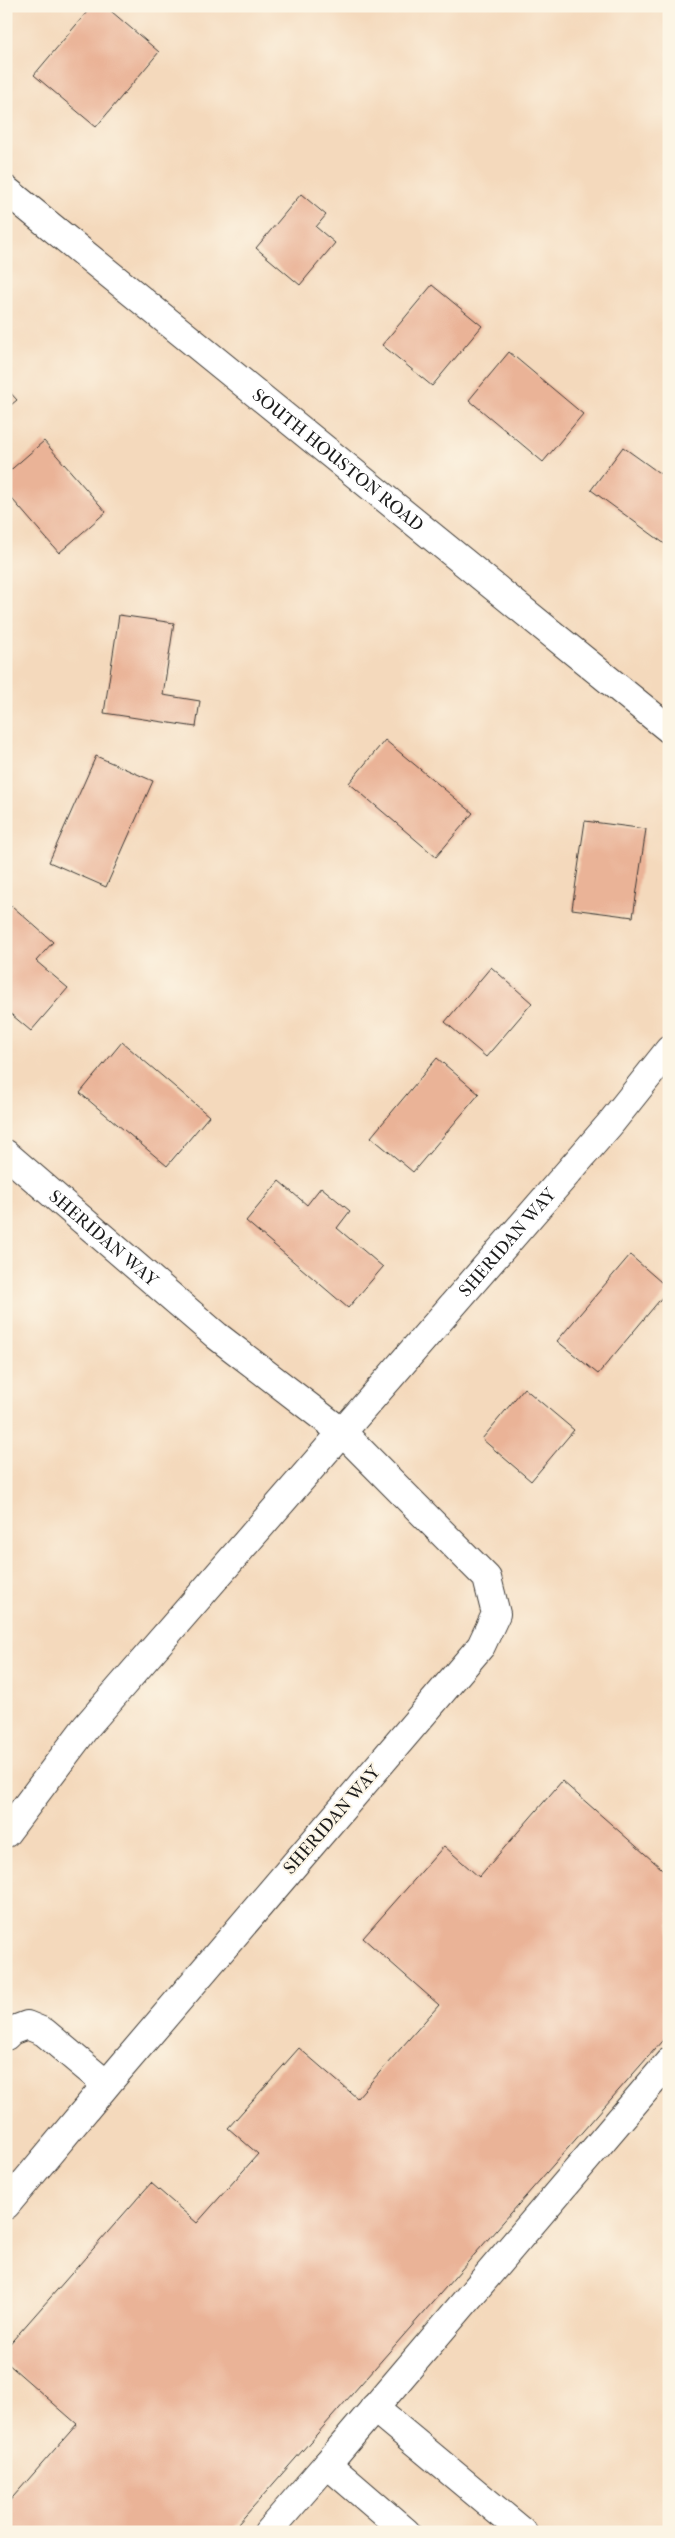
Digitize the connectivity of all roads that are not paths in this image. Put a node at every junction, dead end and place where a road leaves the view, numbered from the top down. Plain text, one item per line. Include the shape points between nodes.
1 (6, 190) edge
2 (669, 729) edge
3 (669, 1050) edge
4 (6, 1154) edge
5 (343, 1433) junction
6 (6, 1833) edge
7 (6, 2036) edge
8 (669, 2062) edge
9 (106, 2084) junction
10 (6, 2205) edge
11 (374, 2408) junction
12 (327, 2464) junction
13 (280, 2528) edge
14 (406, 2532) edge
15 (523, 2532) edge

1 - 2 street, SOUTH HOUSTON ROAD
3 - 5 street, SHERIDAN WAY via 610,1124
4 - 5 street, SHERIDAN WAY via 217,1336
5 - 6 street via 86,1728
5 - 9 street, SHERIDAN WAY via 487,1578 496,1614 481,1646
7 - 9 street via 27,2025 44,2032
8 - 11 street
9 - 10 street, SHERIDAN WAY
11 - 12 street
11 - 15 street
12 - 13 street
12 - 14 street

